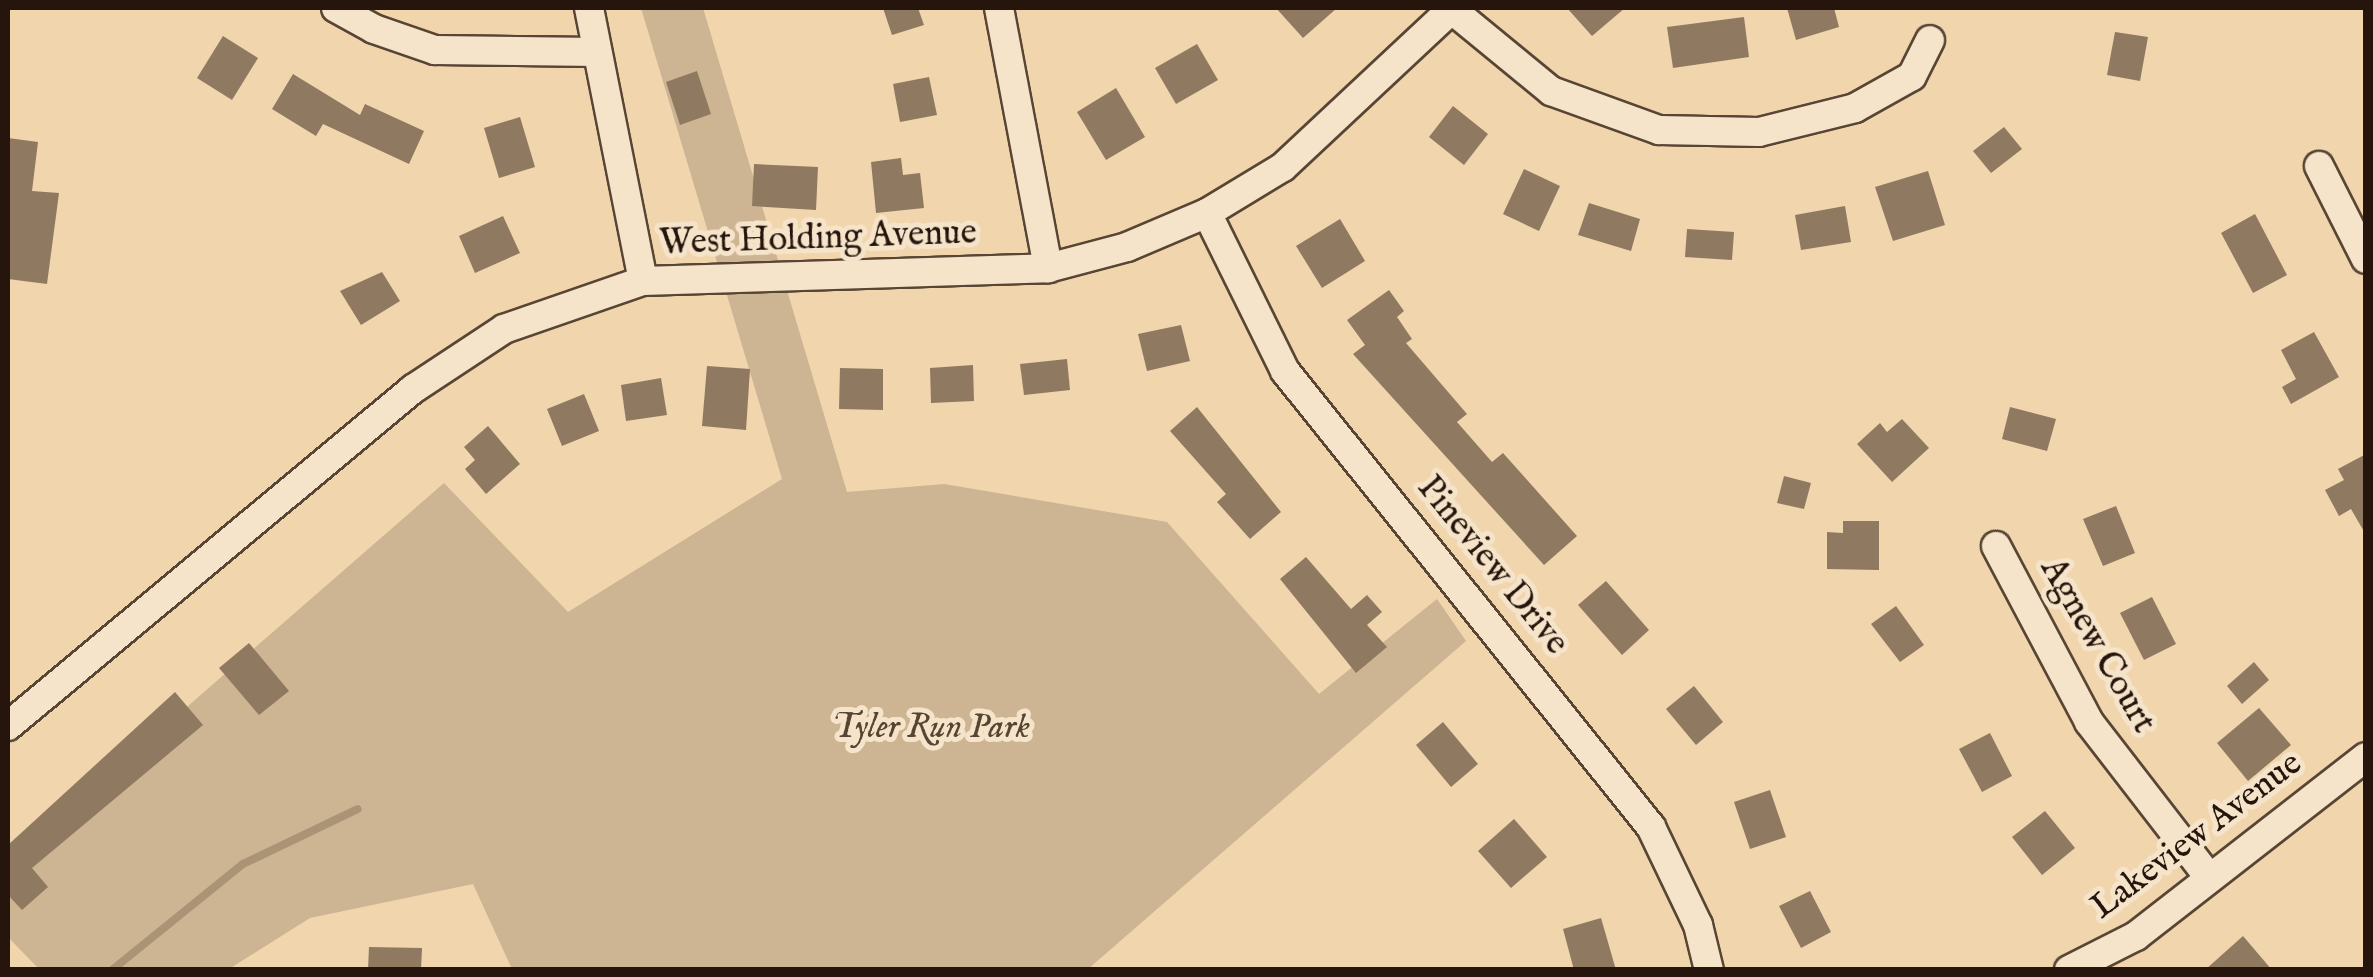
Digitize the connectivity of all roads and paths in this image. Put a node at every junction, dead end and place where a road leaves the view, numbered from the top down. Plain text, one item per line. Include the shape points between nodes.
1 (336, 8) edge
2 (589, 8) edge
3 (999, 8) edge
4 (1451, 8) edge
5 (1930, 40) dead end
6 (596, 52) junction
7 (2319, 166) dead end
8 (1207, 214) junction
9 (2366, 259) edge
10 (1048, 268) junction
11 (643, 281) junction
12 (1996, 546) dead end
13 (8, 726) edge
14 (2366, 758) edge
15 (2209, 877) junction
16 (1709, 970) edge
17 (2069, 970) edge

1 - 6 street via 374,30 434,50
2 - 6 street
3 - 10 street
4 - 5 street via 1551,91 1659,130 1758,132 1855,108 1912,76
4 - 8 street, West Holding Avenue via 1283,167
6 - 11 street
7 - 9 street
8 - 10 street, West Holding Avenue via 1128,247
8 - 16 street, Pineview Drive via 1286,371 1651,827 1698,925
10 - 11 street, West Holding Avenue
11 - 13 street, West Holding Avenue via 504,329 414,388
12 - 15 street, Agnew Court via 2089,722
14 - 15 street, Lakeview Avenue
15 - 17 street, Lakeview Avenue via 2136,936

